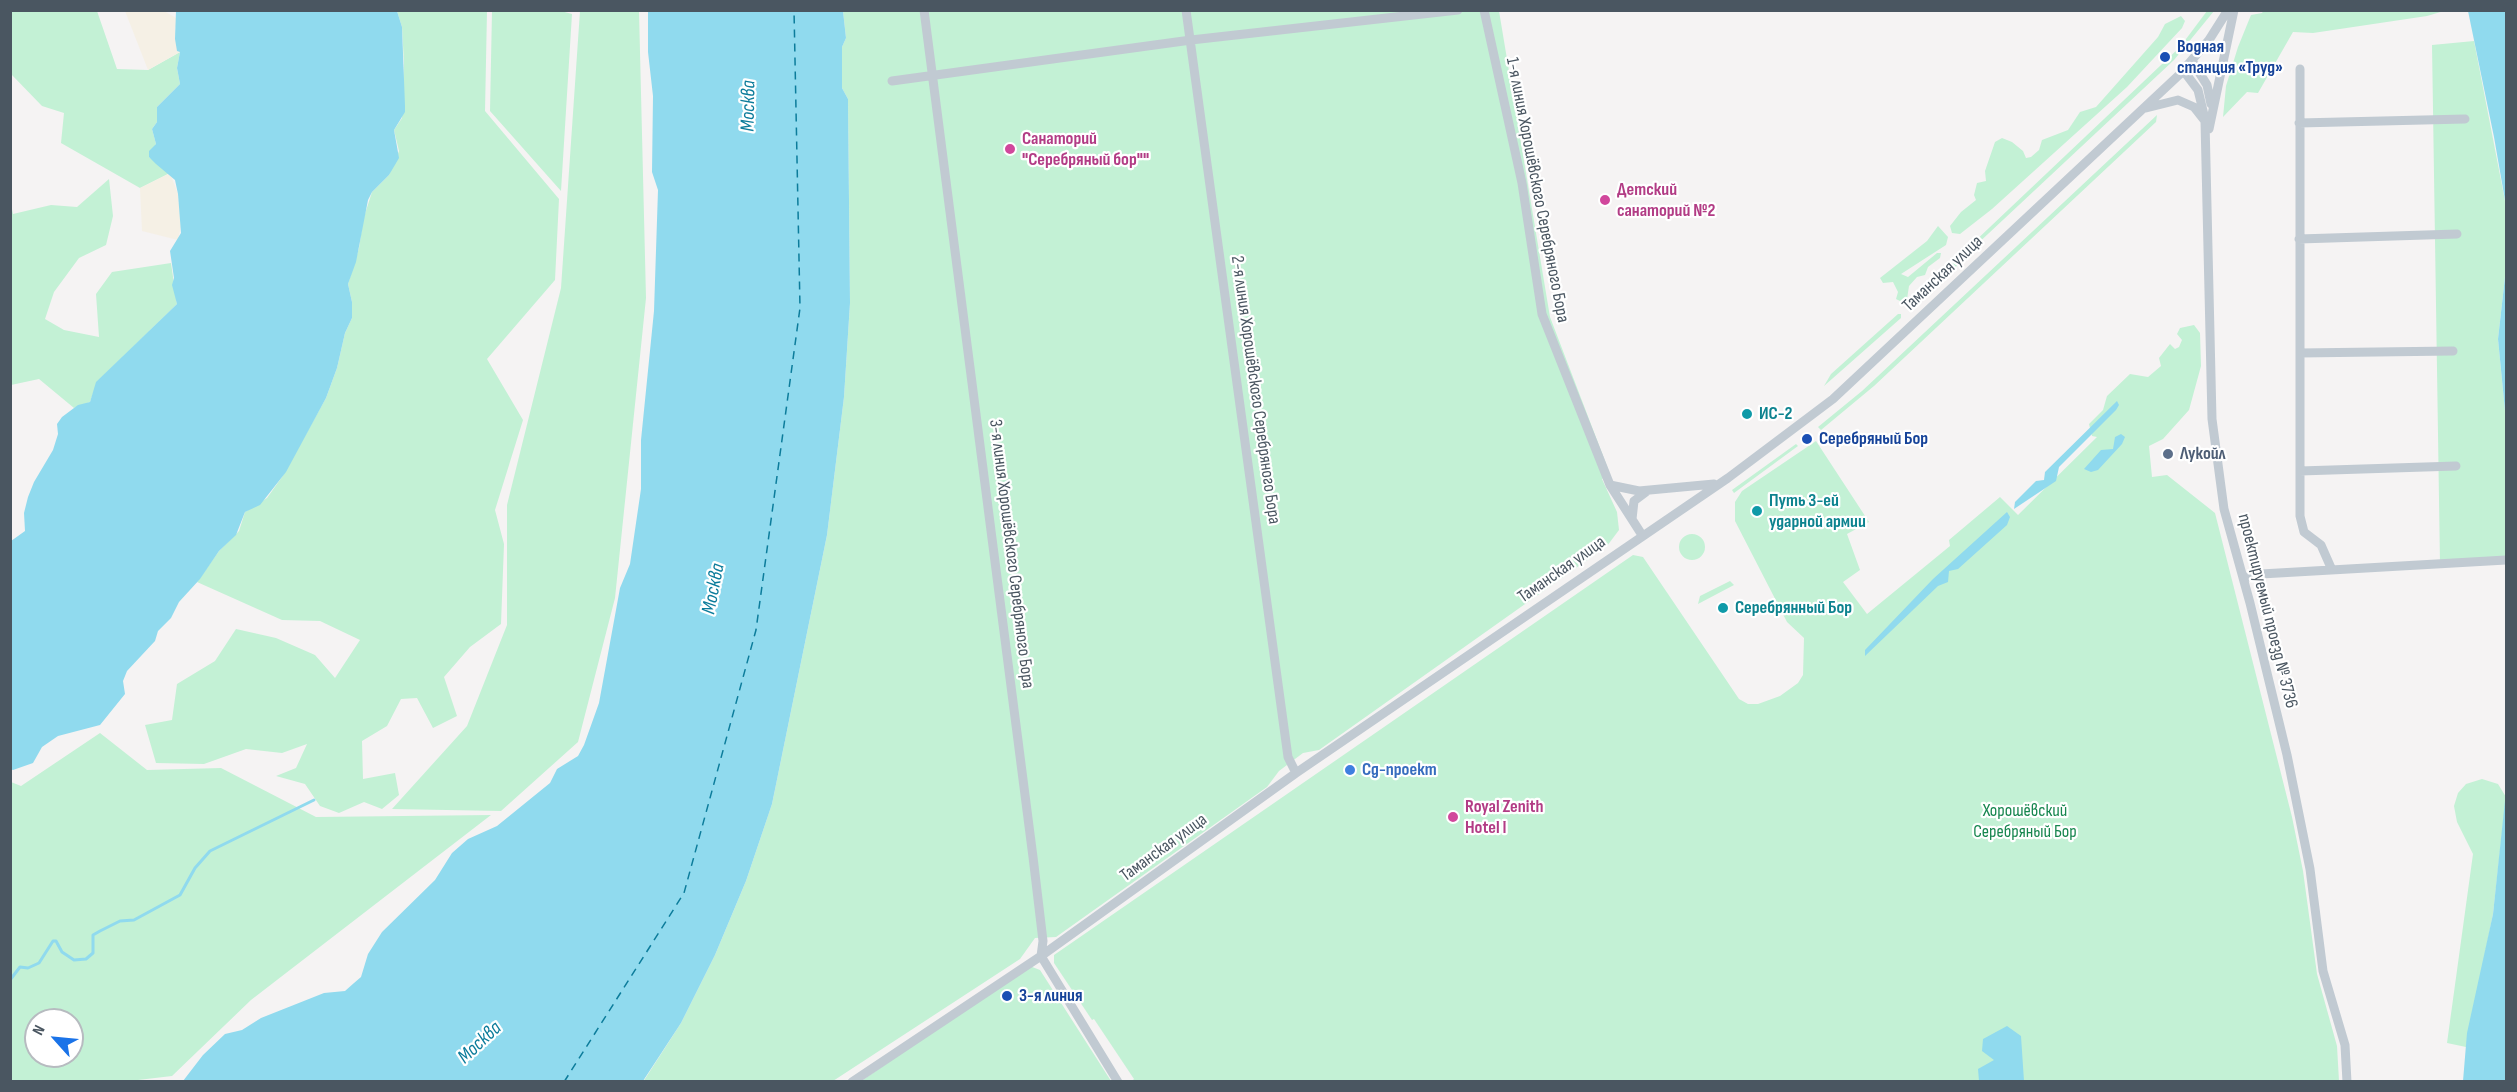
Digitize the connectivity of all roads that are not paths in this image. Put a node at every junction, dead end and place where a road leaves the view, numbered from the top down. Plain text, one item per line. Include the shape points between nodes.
1 (924, 10) edge
2 (1186, 10) edge
3 (1458, 10) edge
4 (1484, 10) edge
5 (2228, 10) edge
6 (2234, 10) edge
7 (1191, 40) junction
8 (2192, 61) junction
9 (2300, 69) dead end
10 (2183, 70) junction
11 (934, 76) junction
12 (892, 81) dead end
13 (2140, 112) junction
14 (2465, 119) dead end
15 (2207, 121) junction
16 (2299, 123) junction
17 (2457, 234) dead end
18 (2299, 239) junction
19 (2453, 351) dead end
20 (2300, 353) junction
21 (2456, 466) dead end
22 (2300, 471) junction
23 (1728, 478) junction
24 (1610, 485) junction
25 (1692, 488) junction
26 (1648, 491) junction
27 (1692, 501) junction
28 (1634, 524) junction
29 (1642, 535) junction
30 (2506, 560) edge
31 (2332, 570) junction
32 (2244, 578) junction
33 (1296, 773) junction
34 (1041, 956) junction
35 (852, 1082) edge
36 (1118, 1082) edge
37 (2347, 1082) edge

1 - 11 street, 3-я линия Хорошёвского Серебряного Бора
2 - 7 street, 2-я линия Хорошёвского Серебряного Бора
3 - 7 street
4 - 24 street, 1-я линия Хорошёвского Серебряного Бора via 1522,183 1542,314
5 - 8 street, Таманская улица
6 - 15 street
7 - 11 street
7 - 33 street, 2-я линия Хорошёвского Серебряного Бора via 1288,757
8 - 10 street, Таманская улица
8 - 15 street via 2211,96
9 - 16 street
10 - 13 street, Таманская улица
10 - 15 street via 2198,90
11 - 12 street
11 - 34 street, 3-я линия Хорошёвского Серебряного Бора via 1033,858 1043,941
13 - 15 street via 2178,100 2194,106
13 - 23 street, Таманская улица via 1872,365
14 - 16 street
15 - 32 street, проектируемый проезд № 3736 via 2212,419 2224,509
16 - 18 street
17 - 18 street
18 - 20 street
19 - 20 street
20 - 22 street
21 - 22 street
22 - 31 street via 2302,527 2308,537 2321,545
23 - 25 street
23 - 27 street, Таманская улица
24 - 26 street
24 - 28 street, 1-я линия Хорошёвского Серебряного Бора
25 - 26 street
25 - 27 street
26 - 28 street via 1634,501
27 - 29 street, Таманская улица
28 - 29 street, 1-я линия Хорошёвского Серебряного Бора
29 - 33 street, Таманская улица
30 - 31 street
31 - 32 street
32 - 37 street, проектируемый проезд № 3736 via 2287,755 2310,869 2323,971 2345,1045
33 - 34 street, Таманская улица
34 - 35 street, Таманская улица
34 - 36 street

